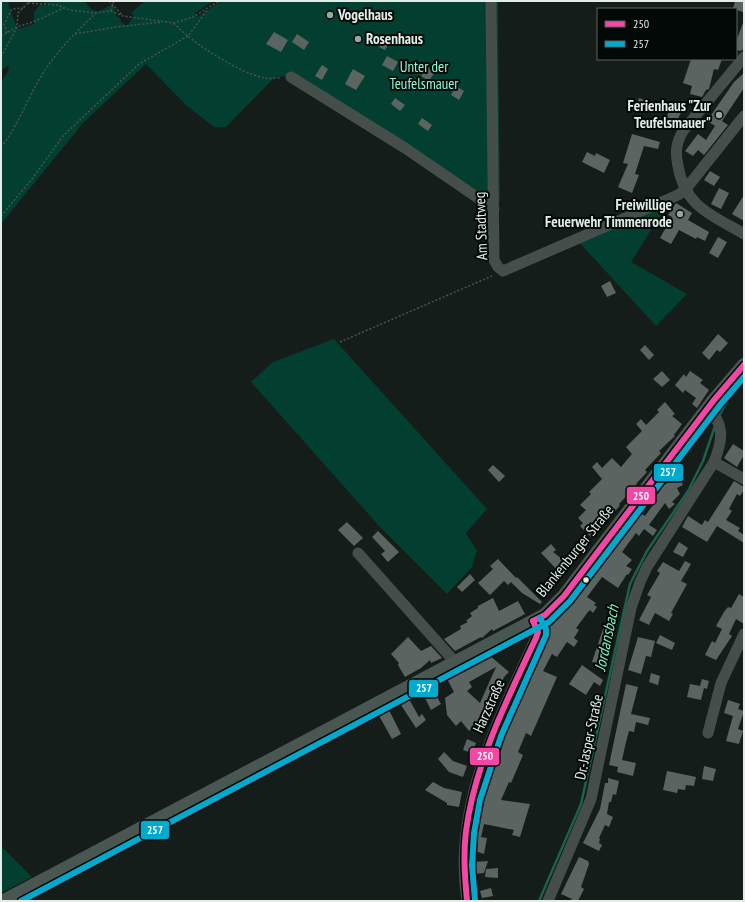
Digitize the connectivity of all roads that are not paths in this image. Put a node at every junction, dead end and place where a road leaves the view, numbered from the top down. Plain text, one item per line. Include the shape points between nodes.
1 (491, 1) edge
2 (744, 56) edge
3 (291, 77) road end
4 (744, 116) edge
5 (685, 190) junction
6 (494, 209) junction
7 (744, 234) edge
8 (744, 364) edge
9 (710, 411) junction
10 (714, 462) junction
11 (744, 480) edge
12 (358, 553) dead end
13 (534, 621) junction
14 (744, 634) edge
15 (454, 662) junction
16 (708, 733) dead end
17 (4, 901) edge
18 (466, 901) edge
19 (548, 901) edge

1 - 6 street, Am Stadtweg
2 - 5 street via 678,139 676,155
3 - 6 street via 405,148
4 - 5 street
5 - 6 street, Am Stadtweg via 666,201 503,271 494,260
5 - 7 street via 701,209
8 - 9 main road, Blankenburger Straße
9 - 10 street, Dr.-Jasper-Straße via 720,425 722,438
9 - 13 main road, Blankenburger Straße via 564,596 550,611
10 - 11 street
10 - 19 street, Dr.-Jasper-Straße via 640,582 629,616 591,799
12 - 15 street
13 - 15 main road, Blankenburger Straße
13 - 18 street, Harzstraße via 538,632 536,638 490,739 472,797 464,859
14 - 16 street via 721,683
15 - 17 main road, Blankenburger Straße

